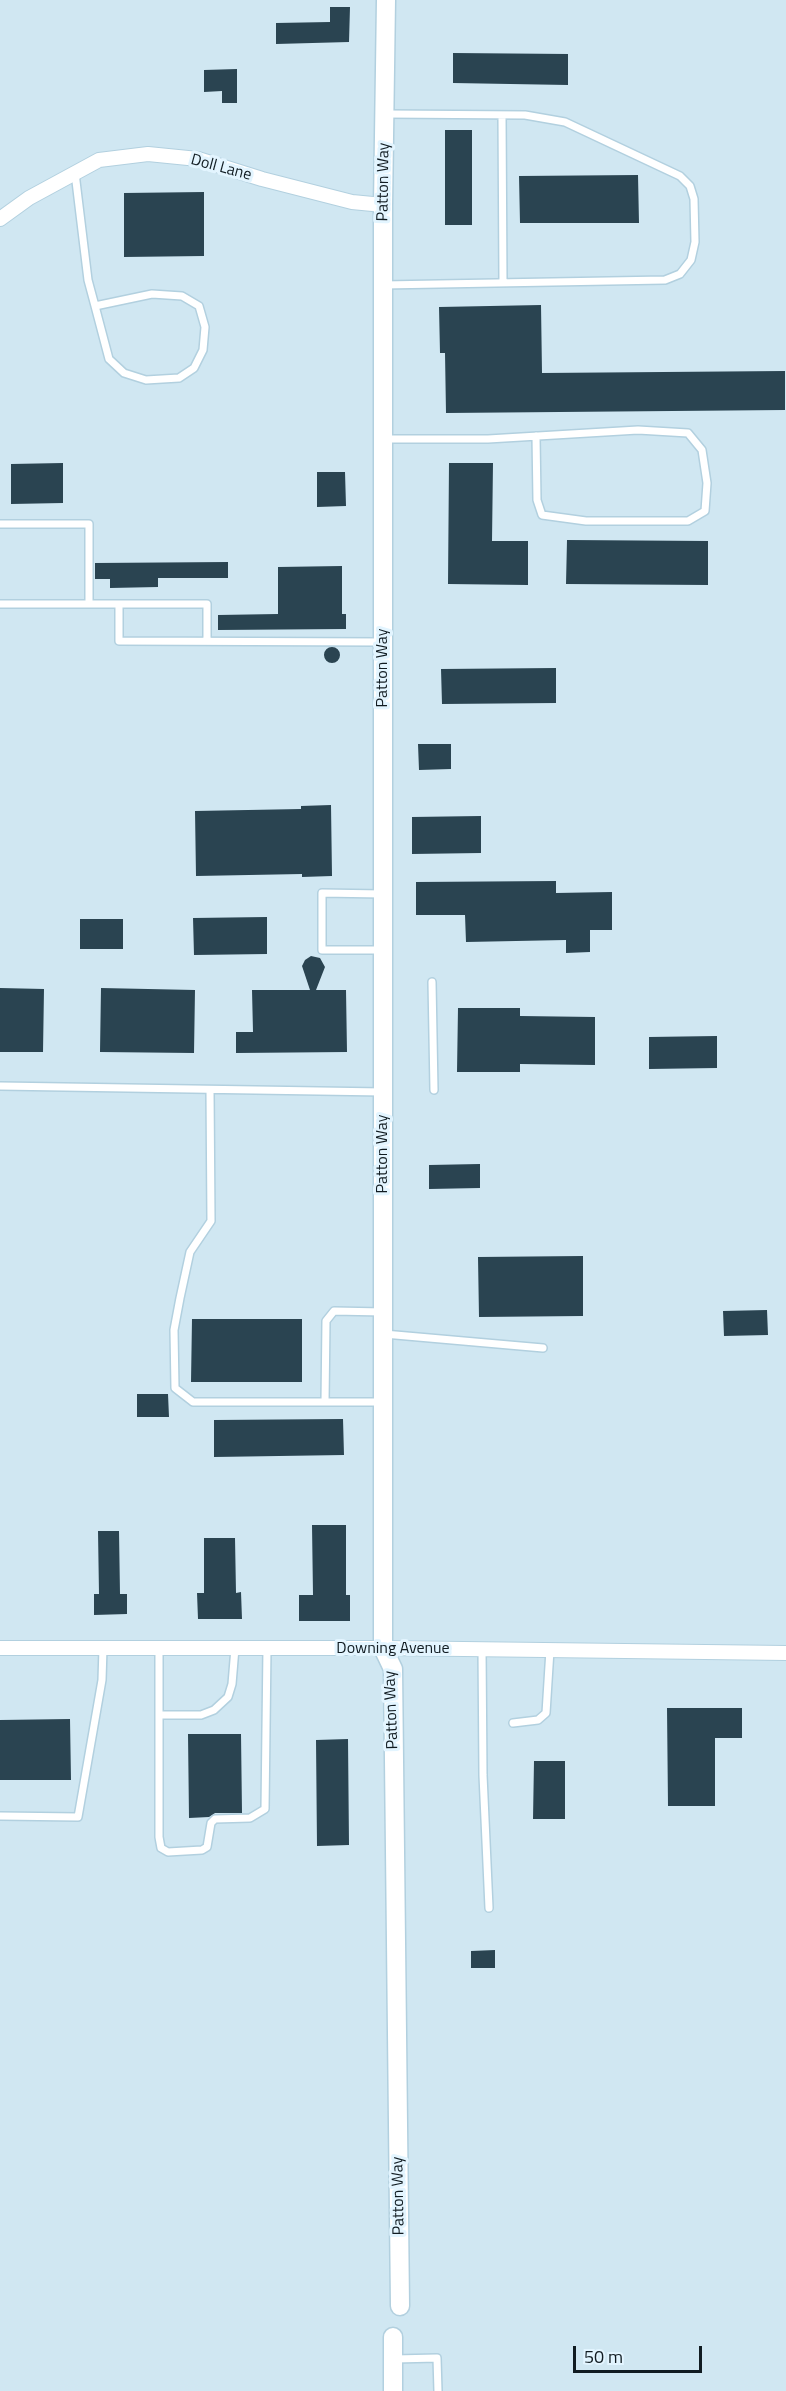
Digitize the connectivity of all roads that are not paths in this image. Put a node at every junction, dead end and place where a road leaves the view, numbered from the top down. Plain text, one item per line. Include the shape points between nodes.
1 (386, 0) edge
2 (385, 114) junction
3 (502, 114) junction
4 (75, 173) junction
5 (383, 205) junction
6 (0, 219) edge
7 (503, 283) junction
8 (383, 285) junction
9 (95, 306) junction
10 (536, 436) junction
11 (383, 439) junction
12 (0, 524) edge
13 (0, 604) edge
14 (89, 604) junction
15 (119, 604) junction
16 (207, 641) junction
17 (383, 642) junction
18 (383, 894) junction
19 (383, 950) junction
20 (432, 982) dead end
21 (0, 1086) edge
22 (210, 1090) junction
23 (434, 1090) dead end
24 (383, 1092) junction
25 (383, 1312) junction
26 (383, 1334) junction
27 (543, 1348) dead end
28 (325, 1402) junction
29 (383, 1402) junction
30 (0, 1648) edge
31 (103, 1648) junction
32 (159, 1648) junction
33 (235, 1648) junction
34 (267, 1648) junction
35 (382, 1648) junction
36 (482, 1650) junction
37 (550, 1650) junction
38 (786, 1653) edge
39 (159, 1715) junction
40 (513, 1723) dead end
41 (0, 1816) edge
42 (489, 1908) dead end
43 (400, 2306) dead end
44 (393, 2337) dead end
45 (393, 2359) junction
46 (393, 2391) edge
47 (438, 2391) edge

1 - 2 street, Patton Way
2 - 3 lane
2 - 5 street, Patton Way
3 - 7 lane
3 - 7 lane via 566,122 680,176 690,186 694,199 695,242 691,260 680,274 665,280
4 - 5 street, Doll Lane via 99,160 148,154 188,158 352,202
4 - 6 street, Doll Lane
4 - 9 lane via 88,280
5 - 8 street, Patton Way
7 - 8 lane
8 - 11 street, Patton Way
9 - 9 lane via 109,359 123,373 146,380 178,378 194,368 203,350 205,327 199,306 182,296 152,294
10 - 10 lane via 638,430 688,432 702,450 707,483 705,511 688,521 586,520 542,515 537,500
10 - 11 lane
11 - 17 street, Patton Way
12 - 14 lane via 88,524
13 - 14 lane
14 - 15 lane
15 - 16 lane via 119,640
15 - 16 lane via 207,604
16 - 17 lane
17 - 18 street, Patton Way
18 - 19 street, Patton Way
18 - 19 lane via 322,893 322,950
19 - 24 street, Patton Way
20 - 23 lane
21 - 22 lane
22 - 24 lane
22 - 28 lane via 211,1221 190,1252 180,1298 174,1330 175,1389 193,1402
24 - 25 street, Patton Way
25 - 26 street, Patton Way
25 - 28 lane via 334,1311 326,1321
26 - 27 lane
26 - 29 street, Patton Way
28 - 29 lane
29 - 35 street, Patton Way
30 - 31 street, Downing Avenue
31 - 32 street, Downing Avenue
31 - 41 lane via 102,1680 78,1817
32 - 33 street, Downing Avenue
32 - 39 lane
33 - 34 street, Downing Avenue
33 - 39 lane via 228,1697 214,1710 201,1715
34 - 35 street, Downing Avenue
34 - 39 lane via 265,1809 250,1818 215,1819 207,1847 202,1850 168,1852 161,1848
35 - 36 street, Downing Avenue
35 - 43 street, Patton Way via 393,1670
36 - 37 street, Downing Avenue
36 - 42 lane
37 - 38 street, Downing Avenue
37 - 40 lane via 546,1713 538,1720
44 - 45 street
45 - 46 street
45 - 47 lane via 437,2358

